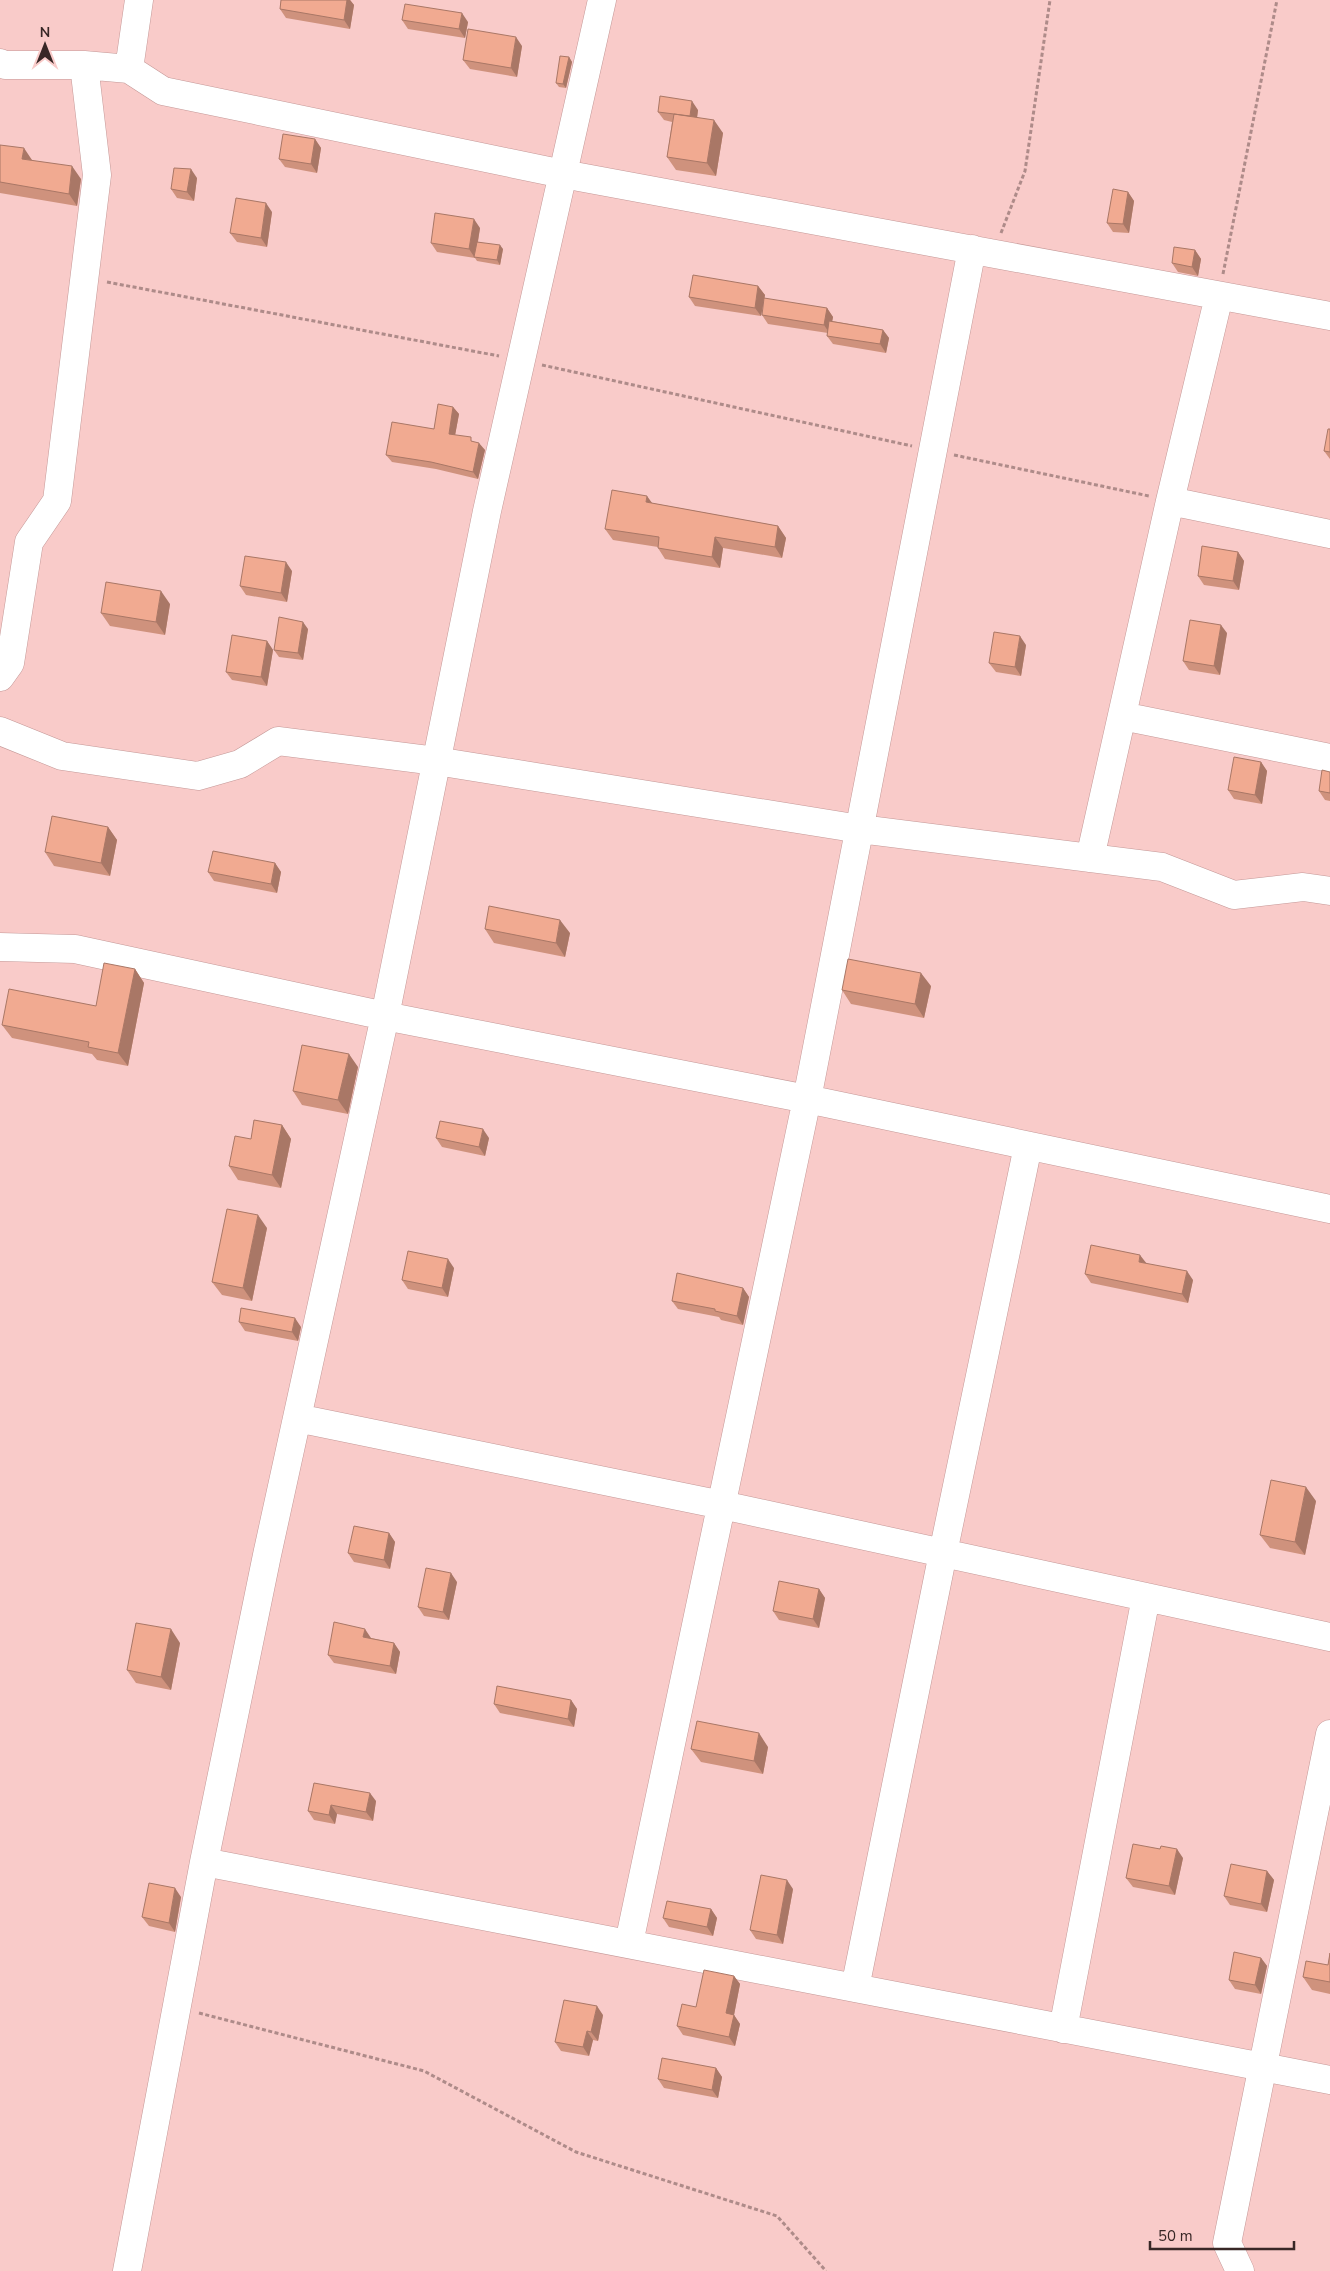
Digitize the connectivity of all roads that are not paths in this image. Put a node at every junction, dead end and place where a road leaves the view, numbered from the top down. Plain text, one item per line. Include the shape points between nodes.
1 (139, 0) edge
2 (602, 0) edge
3 (0, 63) edge
4 (84, 65) junction
5 (129, 69) junction
6 (563, 174) junction
7 (983, 251) junction
8 (1219, 296) junction
9 (1330, 316) edge
10 (1170, 501) junction
11 (1330, 534) edge
12 (0, 677) edge
13 (1122, 716) junction
14 (0, 731) edge
15 (1330, 758) edge
16 (436, 760) junction
17 (860, 829) junction
18 (1090, 858) junction
19 (1330, 891) edge
20 (0, 947) edge
21 (385, 1016) junction
22 (807, 1099) junction
23 (1028, 1146) junction
24 (1330, 1209) edge
25 (297, 1418) junction
26 (722, 1505) junction
27 (943, 1553) junction
28 (1146, 1597) junction
29 (1330, 1637) edge
30 (1330, 1734) edge
31 (204, 1862) junction
32 (629, 1943) junction
33 (855, 1988) junction
34 (1063, 2029) junction
35 (1262, 2068) junction
36 (1330, 2080) edge
37 (127, 2271) edge
38 (1240, 2271) edge

1 - 5 street
2 - 6 street
3 - 4 street
4 - 5 street
4 - 12 street via 97,175 57,501 29,542 10,663
5 - 6 street via 163,91
6 - 7 street
6 - 16 street via 487,511
7 - 8 street
7 - 17 street via 933,450
8 - 9 street
8 - 10 street
10 - 11 street
10 - 13 street
13 - 15 street
13 - 18 street
14 - 16 street via 62,756 198,776 240,764 278,740
16 - 17 street
16 - 21 street
17 - 18 street
17 - 22 street
18 - 19 street via 1162,867 1234,895 1303,887
20 - 21 street via 75,949
21 - 22 street
21 - 25 street
22 - 23 street
22 - 26 street
23 - 24 street
23 - 27 street
25 - 26 street
25 - 31 street
26 - 27 street
26 - 32 street
27 - 28 street
27 - 33 street
28 - 29 street
28 - 34 street
30 - 35 street
31 - 32 street
31 - 37 street
32 - 33 street
33 - 34 street
34 - 35 street
35 - 36 street
35 - 38 street via 1227,2243

